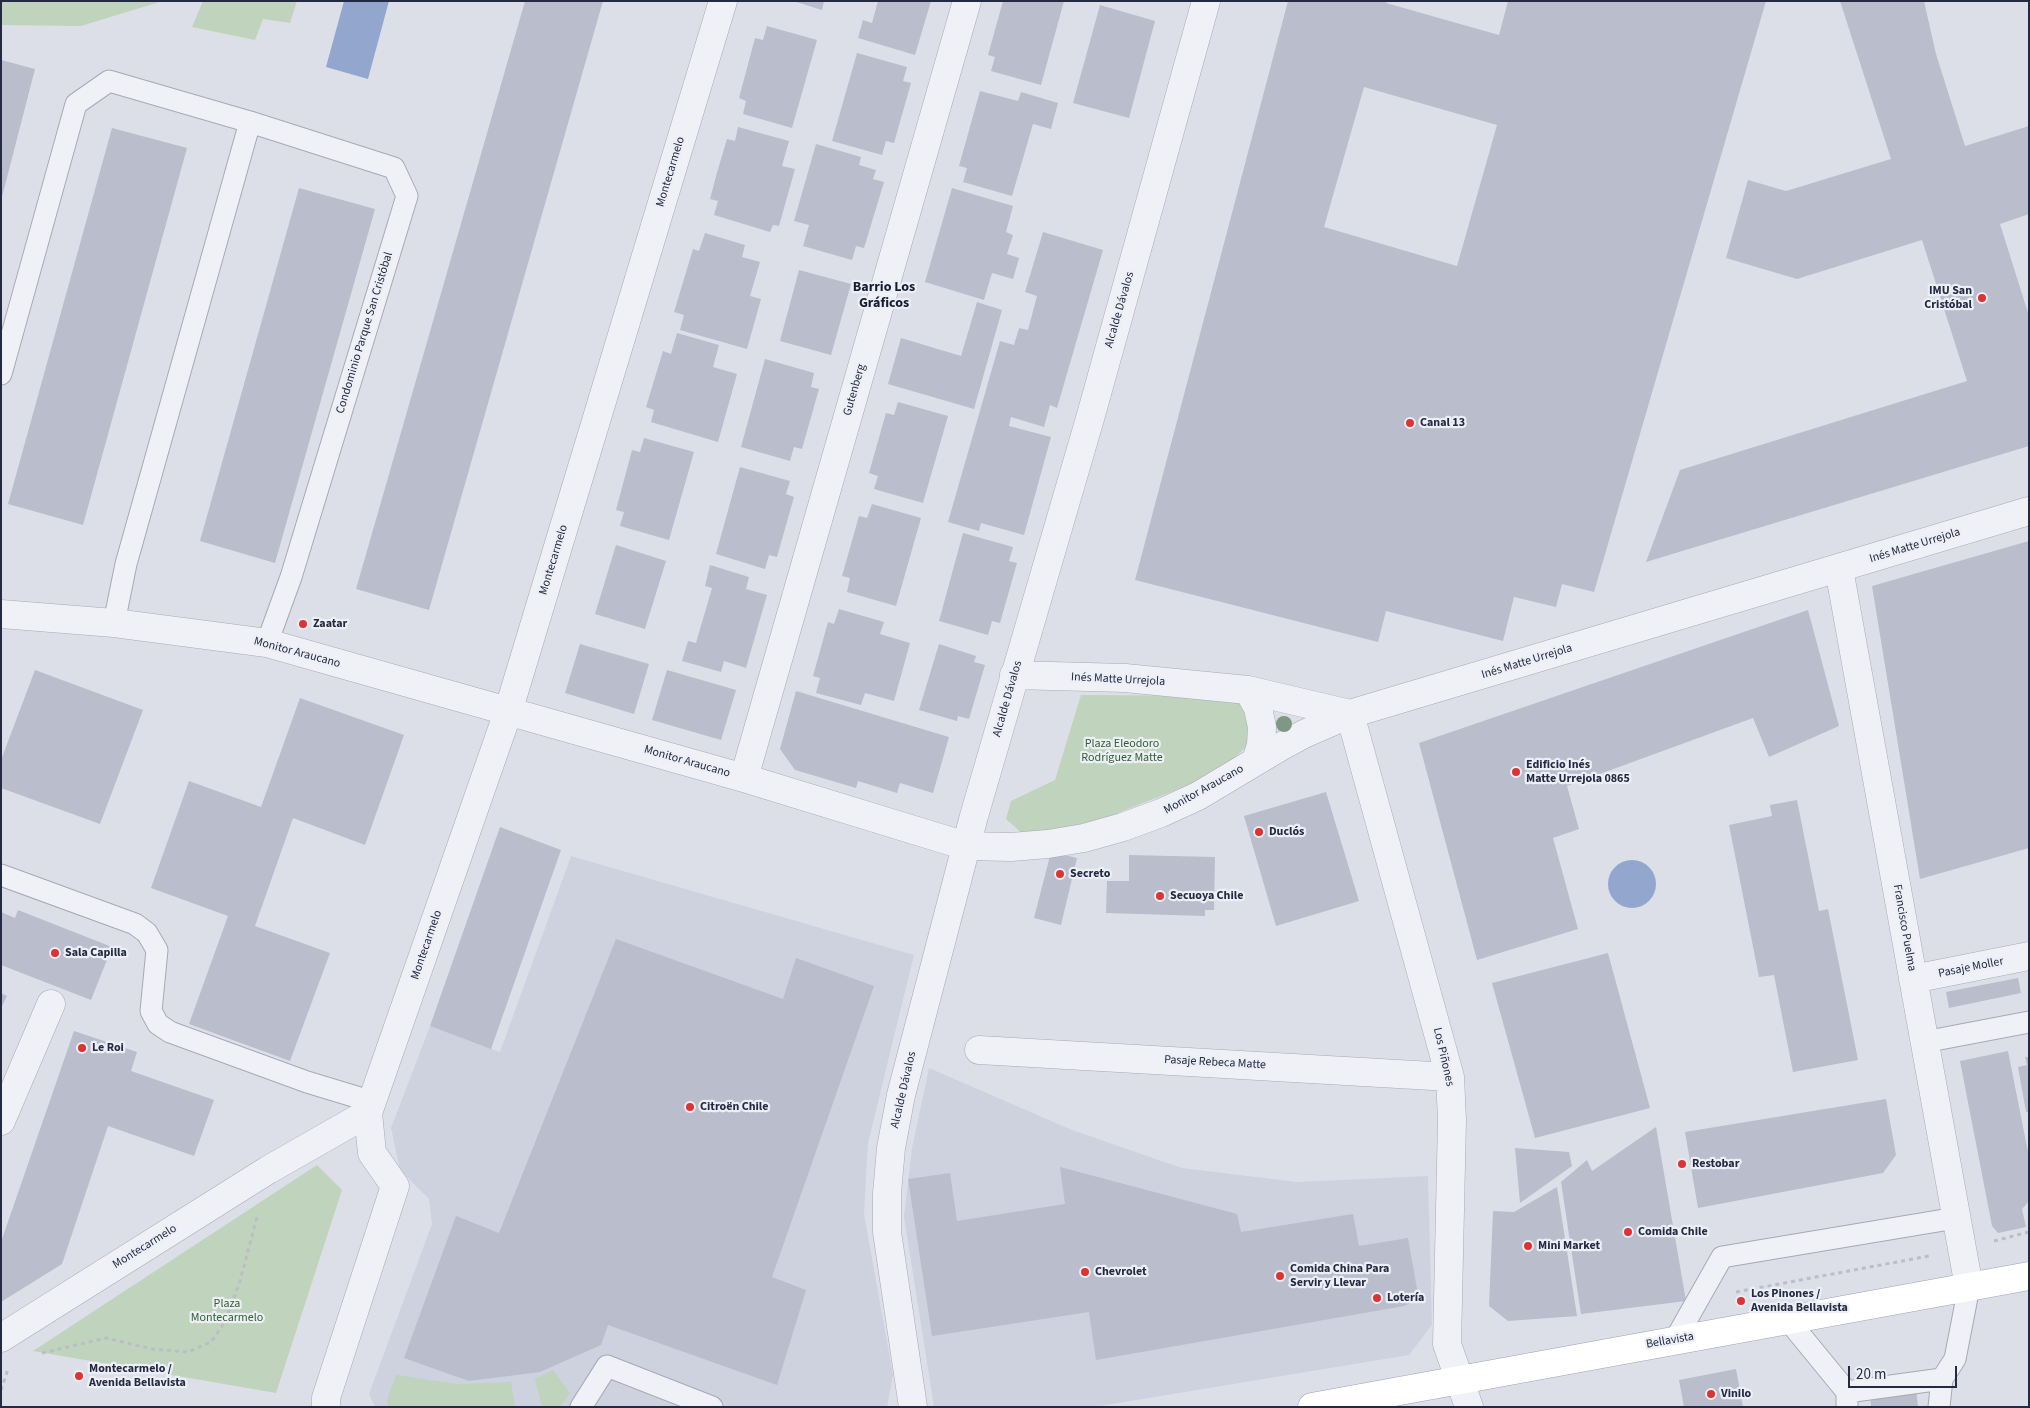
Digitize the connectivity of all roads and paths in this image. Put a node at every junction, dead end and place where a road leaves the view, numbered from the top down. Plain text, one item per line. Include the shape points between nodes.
1 (723, 1) edge
2 (967, 1) edge
3 (1206, 1) edge
4 (250, 122) junction
5 (1, 374) edge
6 (2029, 512) edge
7 (1839, 569) junction
8 (1, 614) edge
9 (114, 623) junction
10 (267, 643) junction
11 (1014, 675) junction
12 (1248, 690) junction
13 (508, 712) junction
14 (1350, 714) junction
15 (1256, 761) junction
16 (744, 778) junction
17 (966, 846) junction
18 (1, 876) edge
19 (2029, 956) edge
20 (1913, 979) junction
21 (51, 1004) dead end
22 (2029, 1022) edge
23 (1924, 1042) junction
24 (979, 1050) dead end
25 (1450, 1077) junction
26 (371, 1107) junction
27 (1, 1121) edge
28 (268, 1170) junction
29 (1956, 1218) junction
30 (2029, 1232) edge
31 (1962, 1250) junction
32 (2029, 1276) edge
33 (1968, 1287) junction
34 (1699, 1298) junction
35 (1788, 1320) junction
36 (1, 1338) edge
37 (1675, 1340) junction
38 (40, 1353) dead end
39 (9, 1367) dead end
40 (1459, 1379) junction
41 (1942, 1379) junction
42 (1, 1390) edge
43 (1847, 1399) edge
44 (326, 1407) edge
45 (581, 1407) edge
46 (712, 1407) edge
47 (913, 1407) edge
48 (1312, 1407) edge
49 (1469, 1407) edge
50 (1939, 1407) edge

1 - 13 street, Montecarmelo
2 - 16 street, Gutenberg
3 - 11 street, Alcalde Dávalos via 1091,415
4 - 5 lane, Condominio Parque San Cristóbal via 109,82 76,104
4 - 9 lane via 126,564
4 - 10 lane, Condominio Parque San Cristóbal via 394,168 407,196
6 - 7 street, Inés Matte Urrejola
7 - 14 street, Inés Matte Urrejola
7 - 20 street, Francisco Puelma
8 - 9 street, Monitor Araucano
9 - 10 street, Monitor Araucano
10 - 13 street, Monitor Araucano
11 - 12 street, Inés Matte Urrejola via 1125,678
11 - 17 street, Alcalde Dávalos
12 - 14 street, Inés Matte Urrejola
12 - 15 street via 1258,708 1262,727
13 - 16 street, Monitor Araucano
13 - 26 street, Montecarmelo
14 - 15 street, Monitor Araucano via 1304,734
14 - 25 street, Los Piñones
15 - 17 street, Monitor Araucano via 1198,796 1161,814 1123,827 1048,844
16 - 17 street, Monitor Araucano
17 - 47 street, Alcalde Dávalos via 901,1094 891,1148 887,1232
18 - 26 lane via 135,924 147,933 157,950 151,1011 158,1024 170,1032
19 - 20 street, Pasaje Moller
20 - 23 street, Francisco Puelma
21 - 27 street
22 - 23 lane
23 - 29 street, Francisco Puelma
24 - 25 street, Pasaje Rebeca Matte
25 - 40 street, Los Piñones via 1452,1120 1446,1327 1447,1344
26 - 28 street, Montecarmelo
26 - 44 street, Montecarmelo via 372,1153 395,1186 326,1398
28 - 36 street, Montecarmelo
28 - 38 path via 240,1281 225,1322 211,1342 188,1352 152,1350 106,1338
29 - 31 street, Francisco Puelma
29 - 34 lane via 1722,1257
30 - 31 path
31 - 33 street, Francisco Puelma
31 - 34 path
32 - 33 main road, Bellavista
33 - 35 main road, Bellavista
33 - 41 lane via 1955,1358
34 - 37 lane
35 - 37 main road, Bellavista
35 - 43 lane
37 - 40 main road, Bellavista
39 - 42 path
40 - 48 main road, Bellavista
40 - 49 street, Los Piñones
41 - 43 lane
41 - 50 lane
45 - 46 lane via 607,1366

